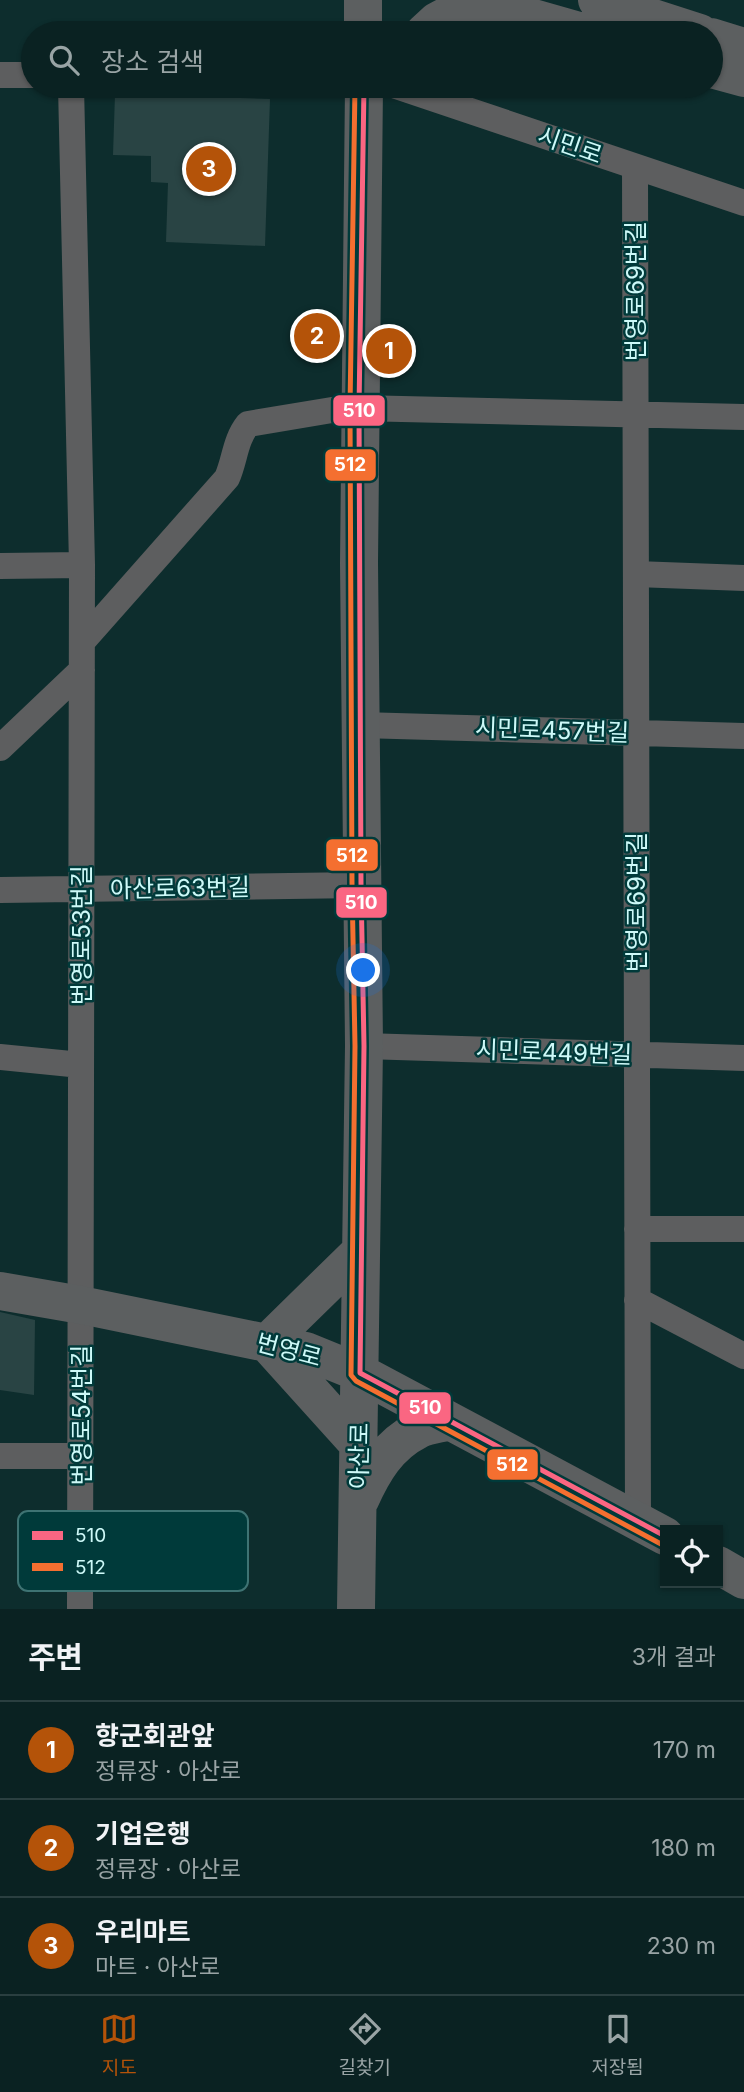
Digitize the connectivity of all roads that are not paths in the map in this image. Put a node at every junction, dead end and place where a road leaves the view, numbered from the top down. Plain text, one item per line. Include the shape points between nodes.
1 (363, 0) edge
2 (597, 0) edge
3 (472, 1) edge
4 (363, 21) edge
5 (436, 21) edge
6 (543, 21) edge
7 (663, 21) edge
8 (723, 41) edge
9 (744, 47) edge
10 (723, 73) edge
11 (0, 75) edge
12 (21, 75) edge
13 (744, 79) edge
14 (71, 98) edge
15 (376, 98) edge
16 (403, 98) edge
17 (635, 167) junction
18 (744, 203) edge
19 (359, 408) junction
20 (635, 414) junction
21 (744, 417) edge
22 (82, 565) junction
23 (0, 566) edge
24 (636, 574) junction
25 (744, 578) edge
26 (82, 642) junction
27 (82, 670) junction
28 (361, 725) junction
29 (636, 733) junction
30 (744, 736) edge
31 (0, 748) edge
32 (361, 885) junction
33 (0, 890) edge
34 (81, 890) junction
35 (364, 1046) junction
36 (637, 1055) junction
37 (0, 1057) edge
38 (744, 1058) edge
39 (81, 1065) junction
40 (637, 1229) junction
41 (744, 1229) edge
42 (361, 1251) junction
43 (0, 1291) edge
44 (637, 1300) junction
45 (81, 1305) junction
46 (267, 1343) junction
47 (744, 1356) edge
48 (360, 1373) junction
49 (450, 1421) junction
50 (359, 1445) junction
51 (0, 1456) edge
52 (81, 1456) junction
53 (358, 1505) junction
54 (81, 1511) edge
55 (651, 1528) edge
56 (723, 1568) edge
57 (744, 1580) edge
58 (80, 1591) edge
59 (80, 1609) edge
60 (356, 1609) edge

1 - 4 street
2 - 7 street
3 - 5 street
3 - 6 street
8 - 9 street
10 - 13 street
11 - 12 street
14 - 22 street, 번영로53번길
15 - 19 street, 아산로
16 - 17 street, 시민로
17 - 18 street, 시민로
17 - 20 street, 번영로69번길
19 - 20 street
19 - 26 street via 248,425 240,435 227,478
19 - 28 street, 아산로
20 - 21 street
20 - 24 street, 번영로69번길
22 - 23 street
22 - 26 street, 번영로53번길
24 - 25 street
24 - 29 street, 번영로69번길
26 - 27 street, 번영로53번길
27 - 31 street
27 - 34 street, 번영로53번길
28 - 29 street, 시민로457번길
28 - 32 street, 아산로
29 - 30 street, 시민로457번길
29 - 36 street, 번영로69번길
32 - 34 street, 아산로63번길
32 - 35 street, 아산로
33 - 34 street, 아산로63번길
34 - 39 street, 번영로53번길
35 - 36 street, 시민로449번길
35 - 42 street, 아산로
36 - 38 street, 시민로449번길
36 - 40 street, 번영로69번길
37 - 39 street
39 - 45 street, 번영로53번길
40 - 41 street
40 - 44 street, 번영로69번길
42 - 46 street
42 - 48 street, 아산로
43 - 45 street, 번영로
44 - 47 street
44 - 55 street, 번영로69번길
45 - 46 street, 번영로
45 - 52 street, 번영로54번길
46 - 48 street, 번영로 via 306,1351
46 - 50 street
48 - 49 street, 번영로
48 - 50 street, 아산로
49 - 53 street via 420,1429 392,1447 372,1473
49 - 55 street, 번영로
50 - 53 street, 아산로
51 - 52 street
52 - 54 street, 번영로54번길
53 - 60 street, 아산로
56 - 57 street
58 - 59 street, 번영로54번길

